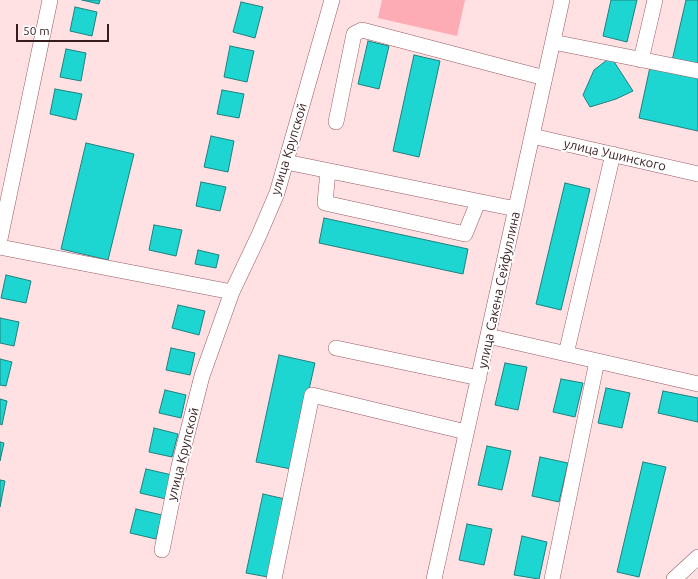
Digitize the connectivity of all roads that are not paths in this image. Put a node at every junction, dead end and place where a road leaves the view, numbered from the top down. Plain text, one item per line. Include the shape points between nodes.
1 (50, 0) edge
2 (332, 0) edge
3 (562, 0) edge
4 (654, 0) edge
5 (553, 42) junction
6 (641, 60) junction
7 (698, 71) edge
8 (545, 78) junction
9 (336, 122) dead end
10 (532, 136) junction
11 (613, 154) junction
12 (286, 162) junction
13 (328, 171) junction
14 (698, 174) edge
15 (478, 202) junction
16 (516, 209) junction
17 (0, 239) edge
18 (0, 247) edge
19 (232, 292) junction
20 (488, 336) junction
21 (336, 348) dead end
22 (566, 354) junction
23 (597, 361) junction
24 (479, 378) junction
25 (698, 384) edge
26 (466, 432) junction
27 (162, 550) dead end
28 (698, 557) edge
29 (274, 579) edge
30 (434, 579) edge
31 (552, 579) edge
32 (674, 579) edge

1 - 17 street
2 - 12 street, улица Крупской
3 - 5 street, улица Сакена Сейфуллина
4 - 6 street
5 - 6 street
5 - 8 street, улица Сакена Сейфуллина
6 - 7 street
8 - 9 street via 362,30 354,34
8 - 10 street, улица Сакена Сейфуллина
10 - 11 street, улица Ушинского
10 - 16 street, улица Сакена Сейфуллина
11 - 14 street, улица Ушинского
11 - 22 street
12 - 13 street
12 - 19 street, улица Крупской via 274,200
13 - 15 street
13 - 15 street via 324,203 465,234
15 - 16 street
16 - 20 street, улица Сакена Сейфуллина
18 - 19 street
19 - 27 street, улица Крупской via 202,376 179,466
20 - 22 street
20 - 24 street, улица Сакена Сейфуллина
21 - 24 street
22 - 23 street
23 - 25 street
23 - 31 street
24 - 26 street, улица Сакена Сейфуллина
26 - 29 street via 312,395
26 - 30 street, улица Сакена Сейфуллина
28 - 32 street

